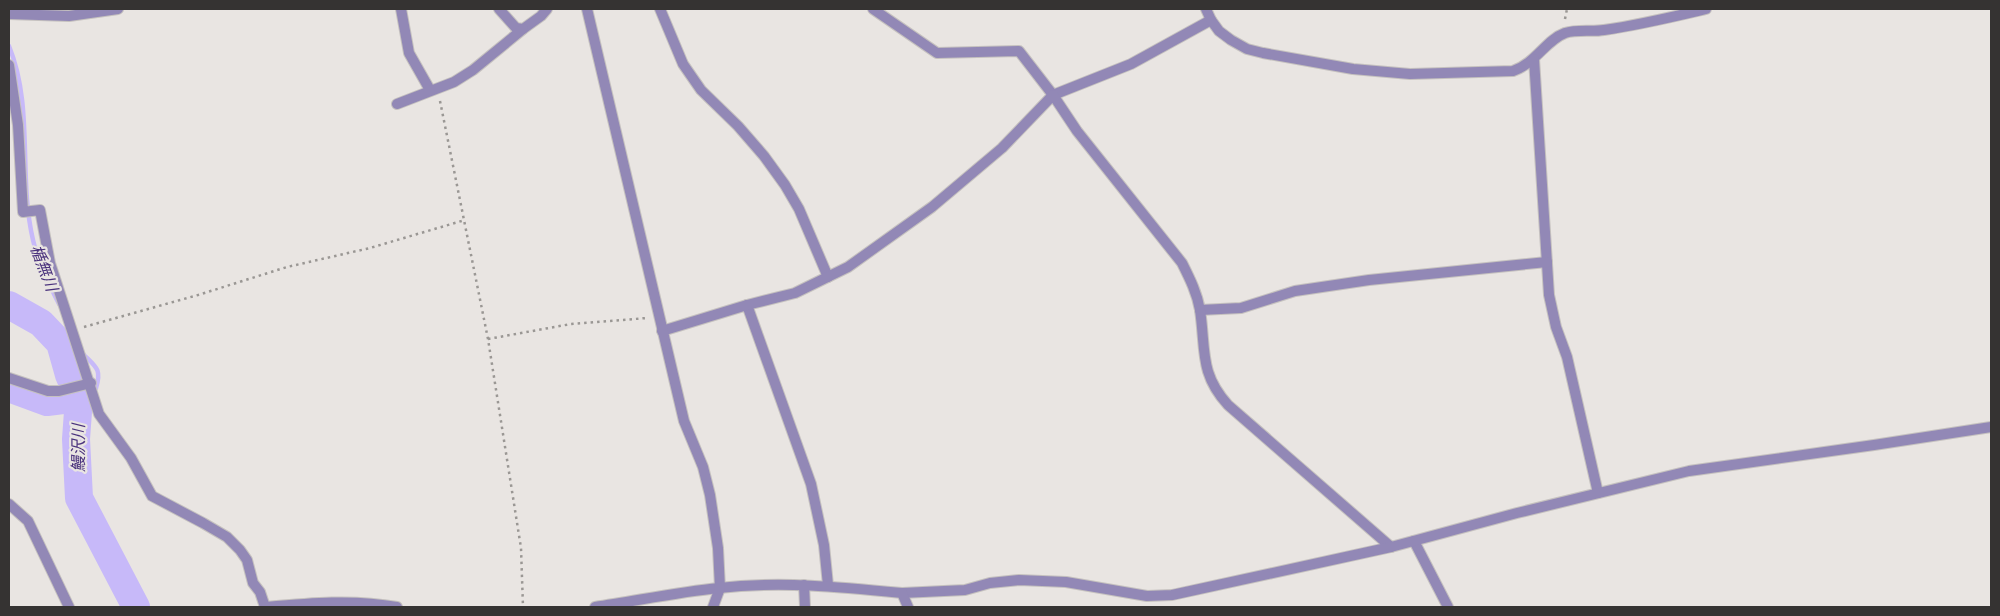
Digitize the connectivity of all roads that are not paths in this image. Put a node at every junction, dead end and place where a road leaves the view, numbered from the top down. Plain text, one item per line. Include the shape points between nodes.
1 (118, 9) edge
2 (401, 9) edge
3 (499, 9) edge
4 (548, 9) edge
5 (587, 9) edge
6 (660, 9) edge
7 (873, 9) edge
8 (1206, 9) edge
9 (1706, 9) edge
10 (9, 14) edge
11 (1211, 20) junction
12 (524, 29) junction
13 (1534, 59) junction
14 (9, 64) edge
15 (433, 89) junction
16 (1053, 95) junction
17 (397, 104) dead end
18 (1547, 262) junction
19 (828, 277) junction
20 (746, 305) junction
21 (1200, 310) junction
22 (662, 330) junction
23 (9, 378) edge
24 (92, 389) junction
25 (1991, 426) edge
26 (1598, 493) junction
27 (9, 504) edge
28 (1414, 541) junction
29 (1391, 547) junction
30 (804, 585) junction
31 (828, 585) junction
32 (720, 588) junction
33 (902, 593) junction
34 (70, 607) edge
35 (266, 607) edge
36 (398, 607) edge
37 (595, 607) edge
38 (713, 607) edge
39 (805, 607) edge
40 (908, 607) edge
41 (1448, 607) edge

1 - 10 street via 69,16
2 - 15 street via 409,53
3 - 12 street via 516,28
4 - 12 street
5 - 22 street
6 - 19 street via 687,71 764,156 785,185 799,209
7 - 16 street via 938,53 1018,51
8 - 11 street
9 - 13 street via 1655,21 1566,33 1552,41
11 - 13 street via 1219,31 1247,49 1353,69 1410,74 1512,71
11 - 16 street via 1130,64
12 - 15 street via 473,70 454,82
13 - 18 street
14 - 24 street via 28,211 40,210 50,262
15 - 17 street
16 - 19 street via 1002,148 932,207 848,267
16 - 21 street via 1077,131 1182,263
18 - 21 street via 1369,280 1295,291 1241,308
18 - 26 street via 1556,327 1567,357
19 - 20 street via 795,293
20 - 22 street
20 - 31 street via 811,484 824,545
21 - 29 street via 1202,347 1208,376 1216,392
22 - 32 street via 684,420 703,467 710,495
23 - 24 street via 48,392
24 - 35 street via 100,414 131,458 152,496 227,537 247,560 253,583
25 - 26 street via 1689,471
26 - 28 street
27 - 34 street via 28,521
28 - 29 street
28 - 41 street
29 - 33 street via 1172,595 1147,596 1066,582 1019,580 965,590
30 - 31 street
30 - 32 street
30 - 39 street
31 - 33 street
32 - 37 street
32 - 38 street
33 - 40 street
35 - 36 street via 372,602

